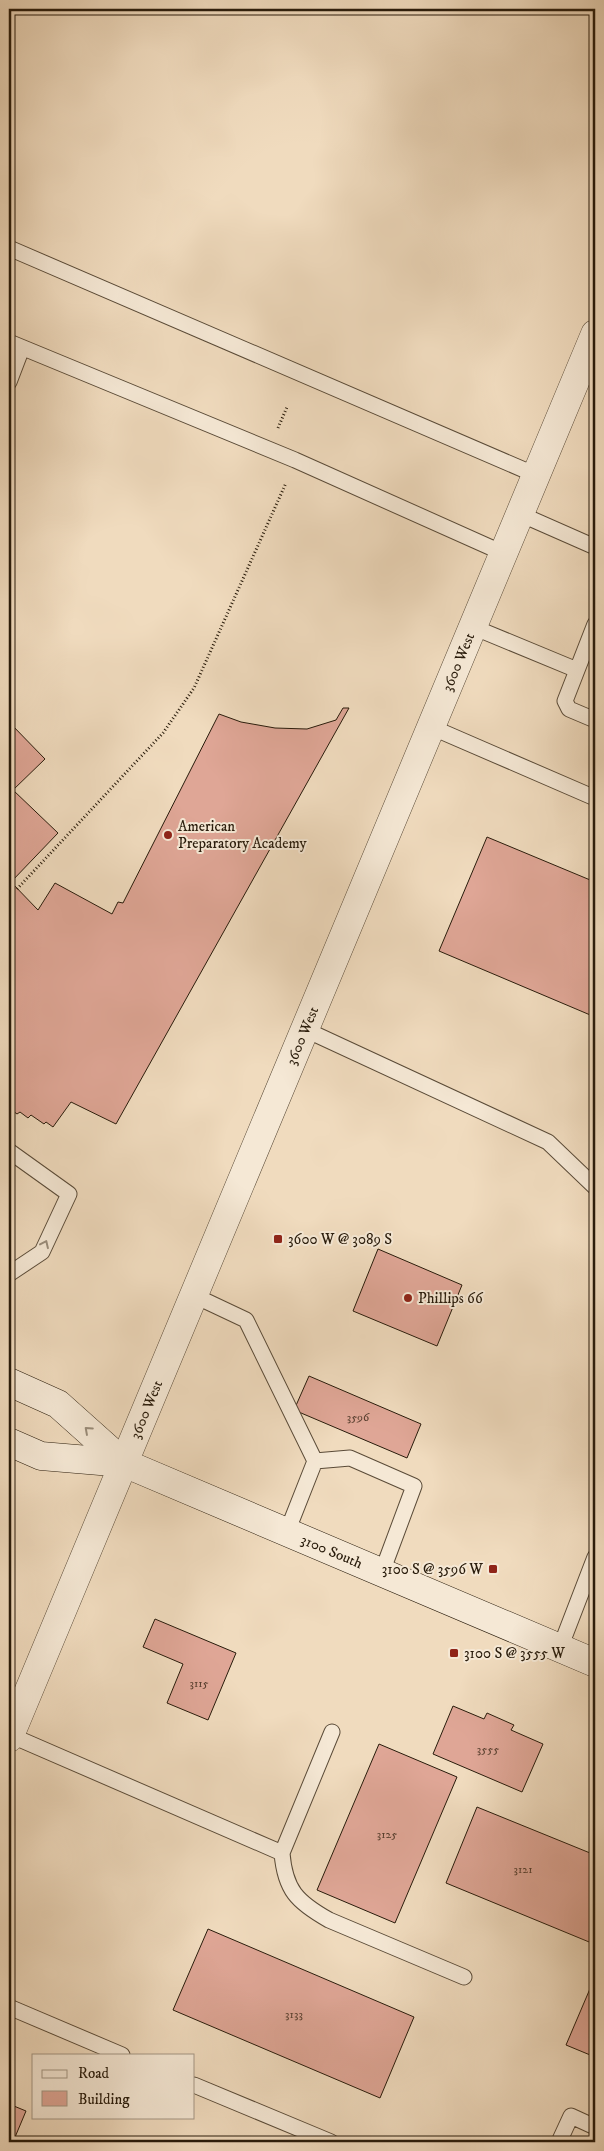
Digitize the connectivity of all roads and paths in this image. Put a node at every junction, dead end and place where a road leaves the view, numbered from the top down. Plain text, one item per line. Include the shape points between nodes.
1 (9, 248) edge
2 (595, 334) edge
3 (15, 345) edge
4 (9, 382) edge
5 (287, 408) dead end
6 (275, 436) dead end
7 (295, 460) junction
8 (536, 475) junction
9 (520, 514) junction
10 (595, 547) edge
11 (504, 553) junction
12 (595, 624) edge
13 (472, 627) junction
14 (577, 670) junction
15 (595, 720) edge
16 (431, 727) junction
17 (595, 798) edge
18 (18, 889) dead end
19 (304, 1029) junction
20 (9, 1152) edge
21 (595, 1187) edge
22 (9, 1274) edge
23 (193, 1295) junction
24 (9, 1382) edge
25 (9, 1442) edge
26 (315, 1461) junction
27 (124, 1463) junction
28 (288, 1532) junction
29 (595, 1558) edge
30 (382, 1572) junction
31 (560, 1648) junction
32 (595, 1663) edge
33 (332, 1732) dead end
34 (9, 1736) edge
35 (282, 1853) junction
36 (464, 1977) dead end
37 (9, 2007) edge
38 (120, 2054) edge
39 (195, 2085) edge
40 (595, 2127) edge
41 (331, 2142) edge
42 (559, 2142) edge

1 - 8 lane
2 - 8 street, 3600 West
3 - 4 lane
3 - 7 lane
5 - 6 path
7 - 11 lane
7 - 18 path via 194,688 163,733
8 - 9 street, 3600 West
9 - 10 lane
9 - 11 street, 3600 West
11 - 13 street, 3600 West
12 - 14 lane
13 - 14 lane
13 - 16 street, 3600 West
14 - 15 lane via 565,701 569,709
16 - 17 lane
16 - 19 street, 3600 West
19 - 21 lane via 548,1142
19 - 23 street, 3600 West
22 -> 20 lane via 42,1252 68,1194
23 - 26 lane via 246,1320
23 - 27 street, 3600 West
27 -> 24 street, 3100 South via 58,1404
25 - 27 street, 3100 South via 41,1456
26 - 28 lane
26 - 30 lane via 350,1458 414,1486
27 - 28 street, 3100 South
27 - 34 street, 3600 West
28 - 30 street, 3100 South
29 - 31 lane
30 - 31 street, 3100 South
31 - 32 street, 3100 South
33 - 35 lane
34 - 35 lane
35 - 36 lane via 284,1874 294,1893 309,1909
37 - 38 lane
39 - 41 lane
40 - 42 lane via 572,2116

